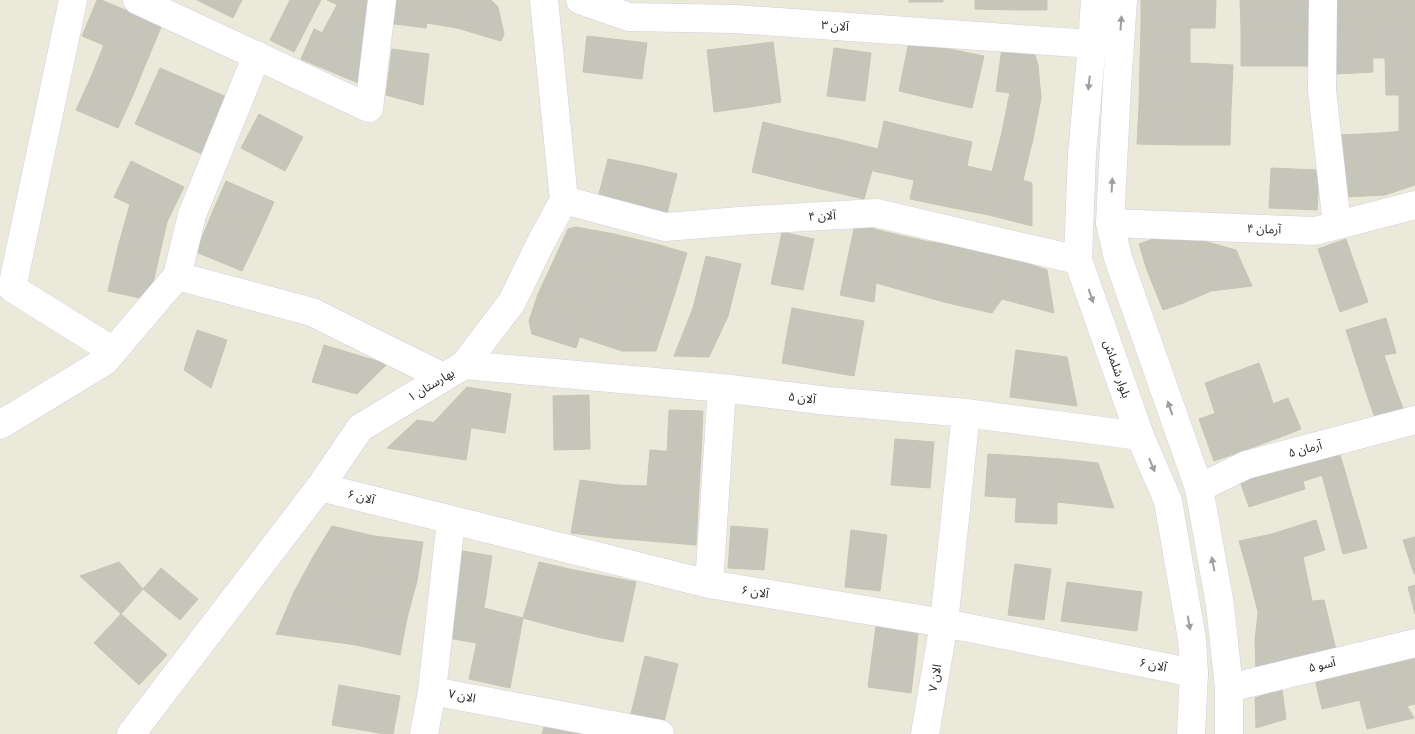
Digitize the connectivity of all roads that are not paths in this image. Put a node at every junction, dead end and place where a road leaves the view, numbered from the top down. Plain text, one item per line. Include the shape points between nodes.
1 (73, 0) edge
2 (136, 0) edge
3 (382, 0) edge
4 (544, 0) edge
5 (580, 0) edge
6 (1095, 0) edge
7 (1123, 0) edge
8 (1323, 0) edge
9 (736, 10) edge
10 (1092, 44) junction
11 (257, 55) junction
12 (564, 200) junction
13 (1415, 205) edge
14 (1110, 223) junction
15 (1337, 225) junction
16 (1078, 260) junction
17 (177, 276) junction
18 (6, 294) edge
19 (114, 351) junction
20 (454, 371) junction
21 (722, 388) junction
22 (966, 413) junction
23 (1415, 420) edge
24 (0, 426) edge
25 (1140, 436) junction
26 (320, 487) junction
27 (1199, 488) junction
28 (451, 520) junction
29 (709, 584) junction
30 (944, 623) junction
31 (1415, 643) edge
32 (1194, 673) junction
33 (1228, 688) junction
34 (432, 691) junction
35 (131, 734) edge
36 (424, 734) edge
37 (660, 734) edge
38 (925, 734) edge
39 (1191, 734) edge
40 (1229, 734) edge

1 - 18 street
2 - 11 street
3 - 11 street via 369,108
4 - 12 street
5 - 9 street, آلان ۳ via 629,17
6 - 10 street, بلوار شلماش
14 -> 7 street
8 - 15 street via 1322,90
9 - 10 street, آلان ۳
10 -> 16 street, بلوار شلماش via 1082,154
11 - 17 street via 192,215
12 - 16 street, آلان ۴ via 665,227 876,213
12 - 20 street, بهارستان ۱ via 512,302
13 - 15 street, آرمان ۴
14 - 15 street, آرمان ۴ via 1315,230
27 -> 14 street via 1118,258
16 -> 25 street, بلوار شلماش
17 - 19 street
17 - 20 street via 312,312
18 - 19 street
19 - 24 street via 105,361
20 - 21 street, آلان ۵
20 - 26 street, بهارستان ۱ via 360,428
21 - 22 street, آلان ۵
21 - 29 street
22 - 25 street, آلان ۵
22 - 30 street, الان ۷
23 - 27 street, آرمان ۵ via 1246,465
25 -> 32 street, بلوار شلماش via 1168,501 1192,639
26 - 28 street, آلان ۶
26 - 35 street, بهارستان ۱
33 -> 27 street via 1220,605
28 - 29 street, آلان ۶
28 - 34 street, الان ۷
29 - 30 street, آلان ۶
30 - 32 street, آلان ۶
30 - 38 street, الان ۷
31 - 33 street, آسو ۵
32 - 39 street, بلوار شلماش
33 - 40 street
34 - 36 street
34 - 37 street, الان ۷

